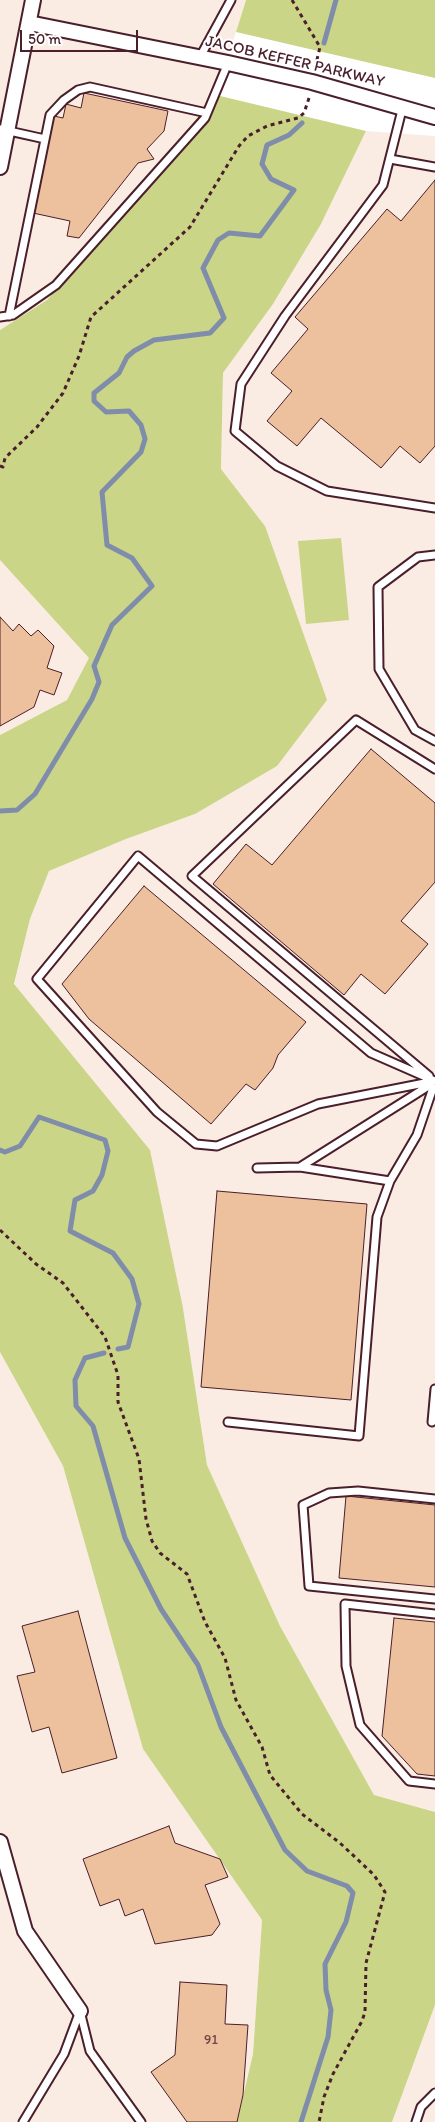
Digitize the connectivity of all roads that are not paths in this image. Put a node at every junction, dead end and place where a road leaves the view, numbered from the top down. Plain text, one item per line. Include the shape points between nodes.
1 (33, 0) edge
2 (231, 0) edge
3 (29, 24) junction
4 (200, 58) junction
5 (228, 63) junction
6 (402, 106) junction
7 (207, 113) junction
8 (435, 117) edge
9 (4, 130) edge
10 (45, 139) junction
11 (390, 159) junction
12 (435, 166) edge
13 (0, 167) edge
14 (9, 316) junction
15 (0, 317) edge
16 (435, 508) edge
17 (435, 555) edge
18 (435, 741) edge
19 (435, 769) edge
20 (435, 1082) edge
21 (300, 1167) junction
22 (257, 1168) dead end
23 (390, 1181) junction
24 (435, 1389) edge
25 (228, 1422) dead end
26 (432, 1422) dead end
27 (435, 1499) edge
28 (435, 1599) edge
29 (435, 1614) edge
30 (435, 1784) edge
31 (0, 1842) edge
32 (80, 2011) junction
33 (435, 2092) edge
34 (23, 2122) edge
35 (141, 2122) edge
36 (416, 2122) edge

1 - 3 street
2 - 4 lane
3 - 4 street, JACOB KEFFER PARKWAY
3 - 9 street
4 - 5 street, JACOB KEFFER PARKWAY
5 - 6 street, JACOB KEFFER PARKWAY
5 - 7 lane
6 - 8 street, JACOB KEFFER PARKWAY
6 - 11 lane
7 - 10 lane via 90,87 78,90 50,115
7 - 14 lane via 56,286
9 - 10 lane
9 - 13 street
10 - 14 lane
11 - 12 lane
11 - 16 lane via 383,184 285,316 241,384 235,432 278,466 327,491
14 - 15 lane
17 - 18 lane via 418,557 378,588 378,669 415,730
19 - 20 lane via 356,720 192,876
20 - 21 lane via 371,1053 138,856 37,979 157,1112 196,1144 216,1146 318,1104 435,1082
20 - 23 lane via 417,1135
21 - 22 lane
21 - 23 lane
23 - 25 lane via 377,1217 359,1436
24 - 26 lane
27 - 28 lane via 358,1491 329,1493 303,1505 309,1586
29 - 30 lane via 345,1604 346,1666 360,1725 410,1781
31 - 32 street via 25,1931
32 - 34 lane via 64,2054
32 - 35 lane via 90,2051
33 - 36 lane via 421,2107

